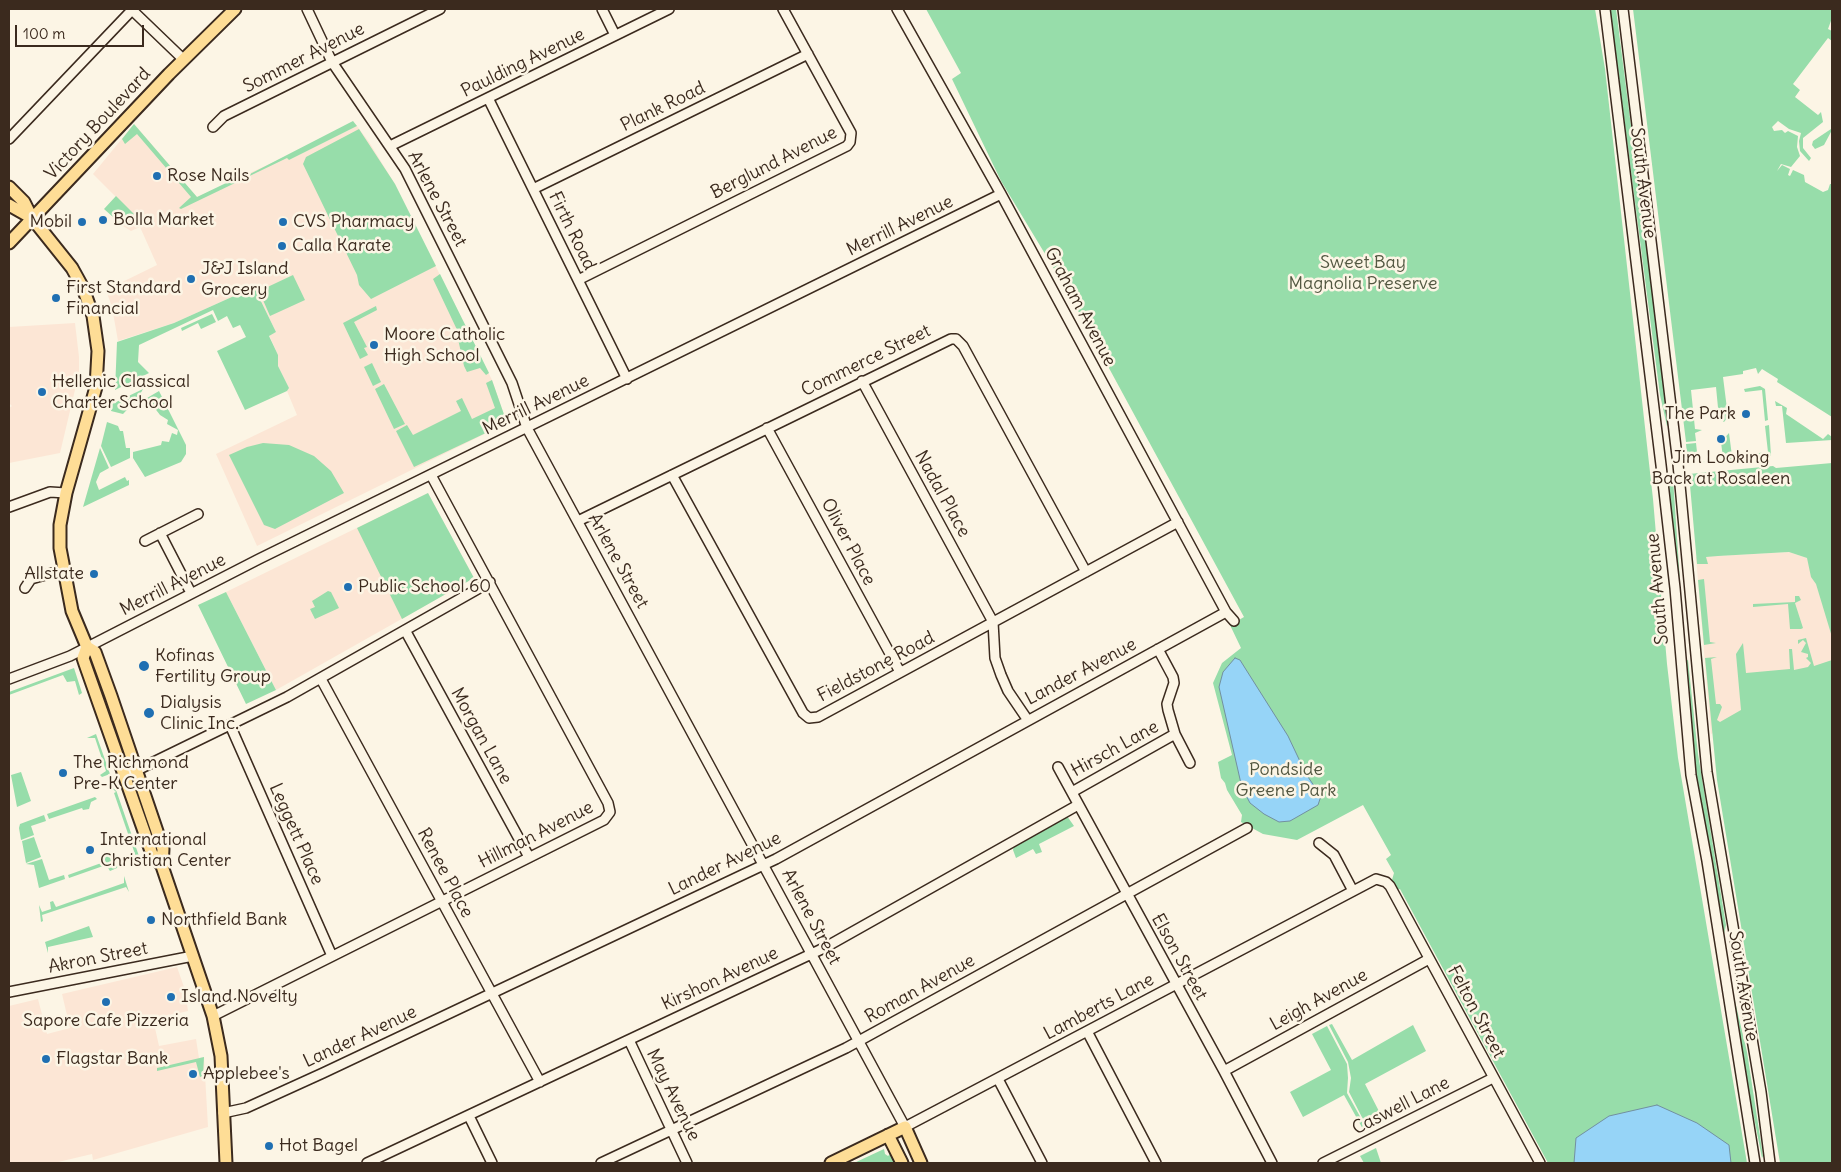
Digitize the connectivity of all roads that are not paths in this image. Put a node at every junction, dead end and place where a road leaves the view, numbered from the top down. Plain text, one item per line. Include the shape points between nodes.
1 (131, 9) edge
2 (307, 9) edge
3 (440, 9) edge
4 (602, 9) edge
5 (669, 9) edge
6 (783, 9) edge
7 (897, 9) edge
8 (1605, 9) edge
9 (1623, 9) edge
10 (233, 10) edge
11 (616, 35) junction
12 (808, 54) junction
13 (183, 59) junction
14 (332, 62) junction
15 (488, 98) junction
16 (213, 127) dead end
17 (9, 139) edge
18 (390, 146) junction
19 (9, 187) edge
20 (533, 189) junction
21 (1001, 194) junction
22 (9, 205) edge
23 (32, 218) junction
24 (9, 243) edge
25 (578, 280) junction
26 (627, 379) junction
27 (862, 381) junction
28 (527, 428) junction
29 (767, 428) junction
30 (431, 475) junction
31 (672, 475) junction
32 (66, 493) junction
33 (9, 507) edge
34 (198, 514) dead end
35 (578, 521) junction
36 (1178, 522) junction
37 (160, 533) junction
38 (145, 541) dead end
39 (63, 570) junction
40 (1086, 572) junction
41 (490, 582) junction
42 (25, 588) dead end
43 (191, 593) junction
44 (1226, 612) junction
45 (1234, 621) dead end
46 (993, 622) junction
47 (405, 630) junction
48 (87, 647) junction
49 (1158, 649) junction
50 (900, 672) junction
51 (9, 679) edge
52 (321, 679) junction
53 (1027, 719) junction
54 (230, 725) junction
55 (1175, 734) junction
56 (1190, 763) dead end
57 (1058, 767) dead end
58 (137, 770) junction
59 (125, 776) junction
60 (1072, 792) junction
61 (1078, 805) junction
62 (1247, 828) dead end
63 (1319, 843) dead end
64 (529, 857) junction
65 (765, 864) junction
66 (162, 866) junction
67 (1381, 880) joint
68 (1353, 890) junction
69 (1125, 894) junction
70 (442, 901) junction
71 (812, 954) junction
72 (193, 956) junction
73 (332, 956) junction
74 (1429, 959) junction
75 (1176, 986) junction
76 (9, 992) edge
77 (492, 993) junction
78 (213, 1016) junction
79 (1088, 1033) junction
80 (629, 1040) junction
81 (859, 1041) junction
82 (1224, 1071) junction
83 (1493, 1078) junction
84 (998, 1079) junction
85 (540, 1082) junction
86 (223, 1113) junction
87 (469, 1116) junction
88 (905, 1127) junction
89 (671, 1130) junction
90 (888, 1136) junction
91 (1537, 1162) edge
92 (226, 1163) edge
93 (367, 1163) edge
94 (492, 1163) edge
95 (601, 1163) edge
96 (687, 1163) edge
97 (831, 1163) edge
98 (902, 1163) edge
99 (920, 1163) edge
100 (1042, 1163) edge
101 (1156, 1163) edge
102 (1272, 1163) edge
103 (1323, 1163) edge
104 (1755, 1163) edge
105 (1770, 1163) edge

1 - 13 street
1 - 17 street
2 - 14 street, Arlene Street
3 - 14 street, Sommer Avenue
4 - 11 street
5 - 11 street, Paulding Avenue
6 - 12 street, Berglund Avenue
7 - 21 street, Graham Avenue
8 - 104 street, South Avenue via 1665,503 1691,775
9 - 105 street, South Avenue via 1678,464 1707,772
10 - 13 main road, Victory Boulevard
11 - 15 street, Paulding Avenue
12 - 20 street, Plank Road
12 - 25 street, Berglund Avenue via 851,133 846,146
13 - 23 main road, Victory Boulevard
14 - 16 street, Sommer Avenue via 224,116
14 - 18 street, Arlene Street
15 - 18 street, Paulding Avenue
15 - 20 street, Firth Road
18 - 28 street, Arlene Street via 419,196 512,383
19 - 23 main road via 24,202
20 - 25 street, Firth Road
21 - 26 street, Merrill Avenue
21 - 36 street, Graham Avenue
22 - 23 main road
23 - 24 main road, Victory Boulevard
23 - 32 main road via 82,285 97,334 96,387
25 - 26 street, Firth Road
26 - 28 street, Merrill Avenue
27 - 29 street, Commerce Street
27 - 40 street, Commerce Street via 946,340 960,342
27 - 46 street, Nadal Place
28 - 30 street, Merrill Avenue
28 - 35 street, Arlene Street
29 - 31 street, Commerce Street
29 - 50 street, Oliver Place
30 - 41 street, Hillman Avenue
30 - 43 street, Merrill Avenue
31 - 35 street, Commerce Street
31 - 50 street, Fieldstone Road via 806,716 818,717
32 - 33 street via 50,492
32 - 39 main road via 60,525
34 - 37 street
35 - 65 street, Arlene Street
36 - 40 street, Fieldstone Road
36 - 44 street, Graham Avenue
37 - 38 street
37 - 43 street
39 - 42 street via 31,579
39 - 48 main road via 72,611
40 - 46 street, Fieldstone Road
41 - 47 street
41 - 64 street, Hillman Avenue via 610,807 604,820
43 - 48 street, Merrill Avenue
44 - 45 street, Graham Avenue
44 - 49 street, Lander Avenue
46 - 50 street, Fieldstone Road
46 - 53 street via 995,658 1000,675
47 - 52 street
47 - 64 street, Morgan Lane
48 - 51 street, Merrill Avenue
48 - 58 main road via 95,652
48 - 59 main road via 83,658
49 - 53 street, Lander Avenue
49 - 55 street, Hirsch Lane via 1173,677 1167,704
52 - 54 street
52 - 70 street, Renee Place
53 - 65 street, Lander Avenue
54 - 58 street
54 - 73 street, Leggett Place
55 - 56 street, Hirsch Lane
55 - 60 street, Hirsch Lane
57 - 60 street, Elson Street
58 - 59 street
58 - 66 main road via 163,849
59 - 66 main road via 152,854
60 - 61 street, Elson Street
61 - 69 street, Elson Street
61 - 71 street, Kirshon Avenue
62 - 69 street, Roman Avenue
63 - 68 street via 1334,855
64 - 70 street, Hillman Avenue
65 - 71 street, Arlene Street
65 - 77 street, Lander Avenue
66 - 72 main road
67 - 68 street, Lamberts Lane via 1371,880
67 - 74 street, Felton Street via 1390,886
68 - 75 street, Lamberts Lane
69 - 75 street, Elson Street
69 - 81 street, Roman Avenue
70 - 73 street, Hillman Avenue
70 - 77 street, Renee Place
71 - 80 street, Kirshon Avenue
71 - 81 street, Arlene Street
72 - 76 street, Akron Street
72 - 78 main road
73 - 78 street, Hillman Avenue
74 - 82 street, Leigh Avenue
74 - 83 street, Felton Street
75 - 79 street, Lamberts Lane
75 - 82 street, Elson Street
77 - 85 street, Renee Place
77 - 86 street, Lander Avenue via 246,1108
78 - 86 main road via 220,1049
79 - 84 street, Lamberts Lane
79 - 101 street
80 - 85 street, Kirshon Avenue
80 - 89 street, May Avenue
81 - 88 street, Arlene Street
81 - 89 street, Roman Avenue
82 - 102 street, Elson Street
83 - 91 street, Felton Street
83 - 103 street, Caswell Lane
84 - 88 street, Lamberts Lane
84 - 100 street
85 - 87 street, Kirshon Avenue
86 - 92 main road
87 - 93 street, Kirshon Avenue
87 - 94 street
88 - 90 main road, Lamberts Lane
88 - 99 main road
89 - 95 street, Roman Avenue
89 - 96 street, May Avenue
90 - 97 main road, Lamberts Lane
90 - 98 main road

